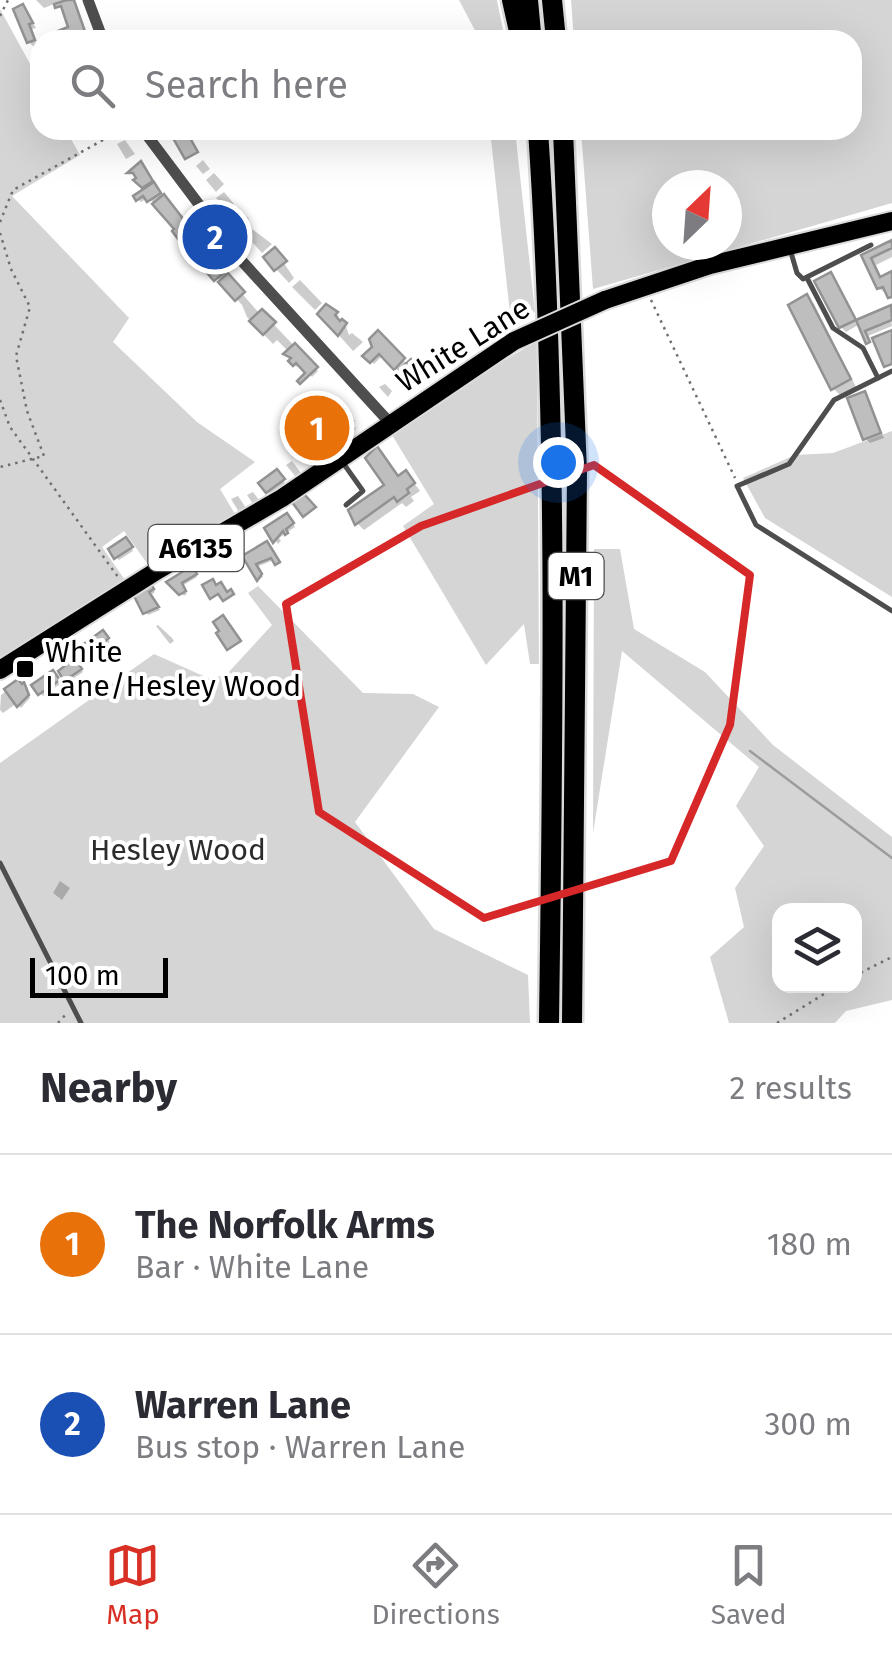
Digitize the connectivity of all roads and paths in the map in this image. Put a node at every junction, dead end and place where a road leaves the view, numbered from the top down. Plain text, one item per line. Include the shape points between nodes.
1 (8, 0) edge
2 (88, 0) edge
3 (512, 0) edge
4 (528, 0) edge
5 (552, 0) edge
6 (0, 16) edge
7 (99, 30) edge
8 (519, 30) edge
9 (531, 30) edge
10 (555, 30) edge
11 (102, 140) edge
12 (150, 140) edge
13 (537, 140) edge
14 (562, 140) edge
15 (892, 221) edge
16 (0, 222) edge
17 (0, 233) edge
18 (871, 245) dead end
19 (789, 246) junction
20 (807, 278) junction
21 (646, 284) junction
22 (892, 372) edge
23 (878, 378) junction
24 (0, 400) edge
25 (390, 423) junction
26 (340, 458) junction
27 (34, 459) junction
28 (0, 467) edge
29 (738, 486) junction
30 (346, 505) dead end
31 (127, 589) junction
32 (892, 611) edge
33 (0, 670) edge
34 (0, 863) edge
35 (892, 957) edge
36 (862, 972) edge
37 (821, 993) edge
38 (73, 1007) junction
39 (58, 1023) edge
40 (81, 1023) edge
41 (549, 1023) edge
42 (572, 1023) edge
43 (777, 1023) edge

1 - 6 path
2 - 7 street
3 - 8 highway
4 - 9 highway
5 - 10 highway
11 - 16 path via 14,190
12 - 25 street via 240,259
13 - 41 highway, M1 via 552,410
14 - 42 highway, M1 via 577,471
15 - 19 main road, A6135
17 - 27 path via 30,307 16,356 44,456
18 - 20 lane
19 - 20 lane via 796,273
19 - 21 main road, A6135
20 - 23 lane via 833,328 863,348
21 - 25 main road, White Lane / A6135, bridge via 514,341
21 - 29 path
22 - 23 lane
23 - 29 lane via 834,400 789,464
24 - 27 path
25 - 26 main road, White Lane / A6135
26 - 30 lane via 363,491
26 - 31 main road, White Lane / A6135
27 - 28 path
27 - 31 path
29 - 32 lane via 756,524
31 - 33 main road, White Lane / A6135
34 - 38 lane
35 - 36 path
37 - 43 path
38 - 39 path
38 - 40 lane

